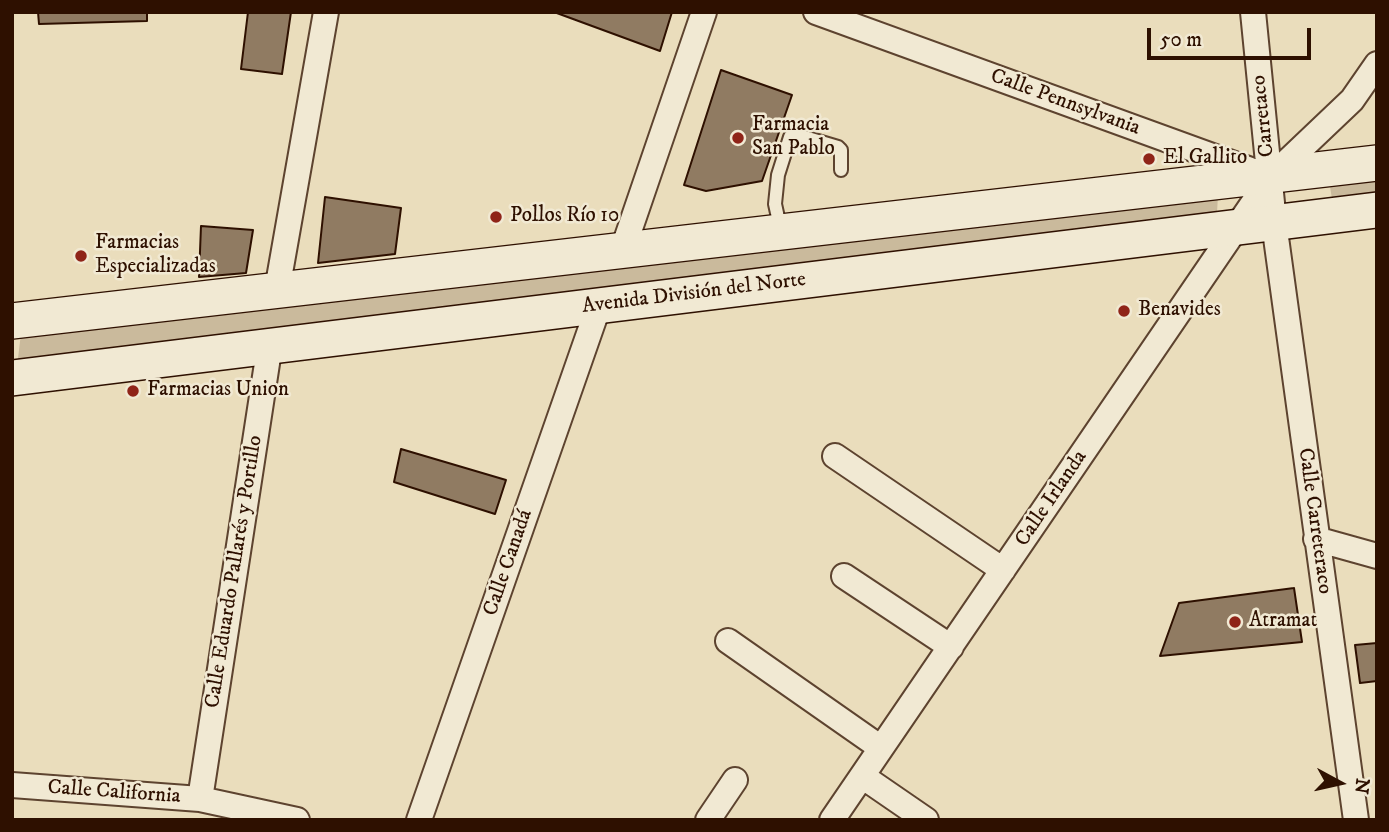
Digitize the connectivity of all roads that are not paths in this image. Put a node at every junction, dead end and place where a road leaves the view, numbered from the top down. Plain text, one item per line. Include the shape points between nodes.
1 (327, 12) edge
2 (704, 12) edge
3 (816, 12) edge
4 (1253, 12) edge
5 (1377, 64) edge
6 (1377, 163) edge
7 (841, 170) dead end
8 (1271, 177) junction
9 (1377, 210) edge
10 (1273, 223) junction
11 (1237, 228) junction
12 (781, 231) junction
13 (623, 249) junction
14 (277, 290) junction
15 (599, 305) junction
16 (12, 321) edge
17 (270, 344) junction
18 (12, 378) edge
19 (835, 456) dead end
20 (1316, 539) junction
21 (1377, 556) edge
22 (1003, 570) junction
23 (844, 576) dead end
24 (728, 642) dead end
25 (951, 647) junction
26 (881, 748) junction
27 (862, 776) junction
28 (735, 780) dead end
29 (12, 785) edge
30 (200, 799) junction
31 (297, 820) edge
32 (419, 820) edge
33 (708, 820) edge
34 (832, 820) edge
35 (926, 820) edge
36 (1356, 820) edge

1 - 14 street
2 - 13 street
3 - 8 street, Calle Pennsylvania
4 - 8 street, Carretaco
5 - 8 street, Calle Irlanda via 1352,100
6 - 8 main road
7 - 12 lane via 838,146 790,137 775,204
8 - 10 street
8 - 11 street, Calle Irlanda
8 - 12 main road
9 - 10 main road, Avenida División del Norte
10 - 11 main road, Avenida División del Norte
10 - 20 street, Calle Carreteraco
11 - 15 main road, Avenida División del Norte
11 - 22 street, Calle Irlanda
12 - 13 main road
13 - 14 main road
14 - 16 main road
15 - 17 main road, Avenida División del Norte
15 - 32 street, Calle Canadá
17 - 18 main road, Avenida División del Norte
17 - 30 street, Calle Eduardo Pallarés y Portillo
19 - 22 street
20 - 21 street
20 - 36 street, Calle Carreteraco
22 - 25 street, Calle Irlanda
23 - 25 street
24 - 26 street
25 - 26 street, Calle Irlanda
26 - 27 street, Calle Irlanda
27 - 34 street, Calle Irlanda
27 - 35 street
28 - 33 street
29 - 30 street, Calle California
30 - 31 street, Calle California

